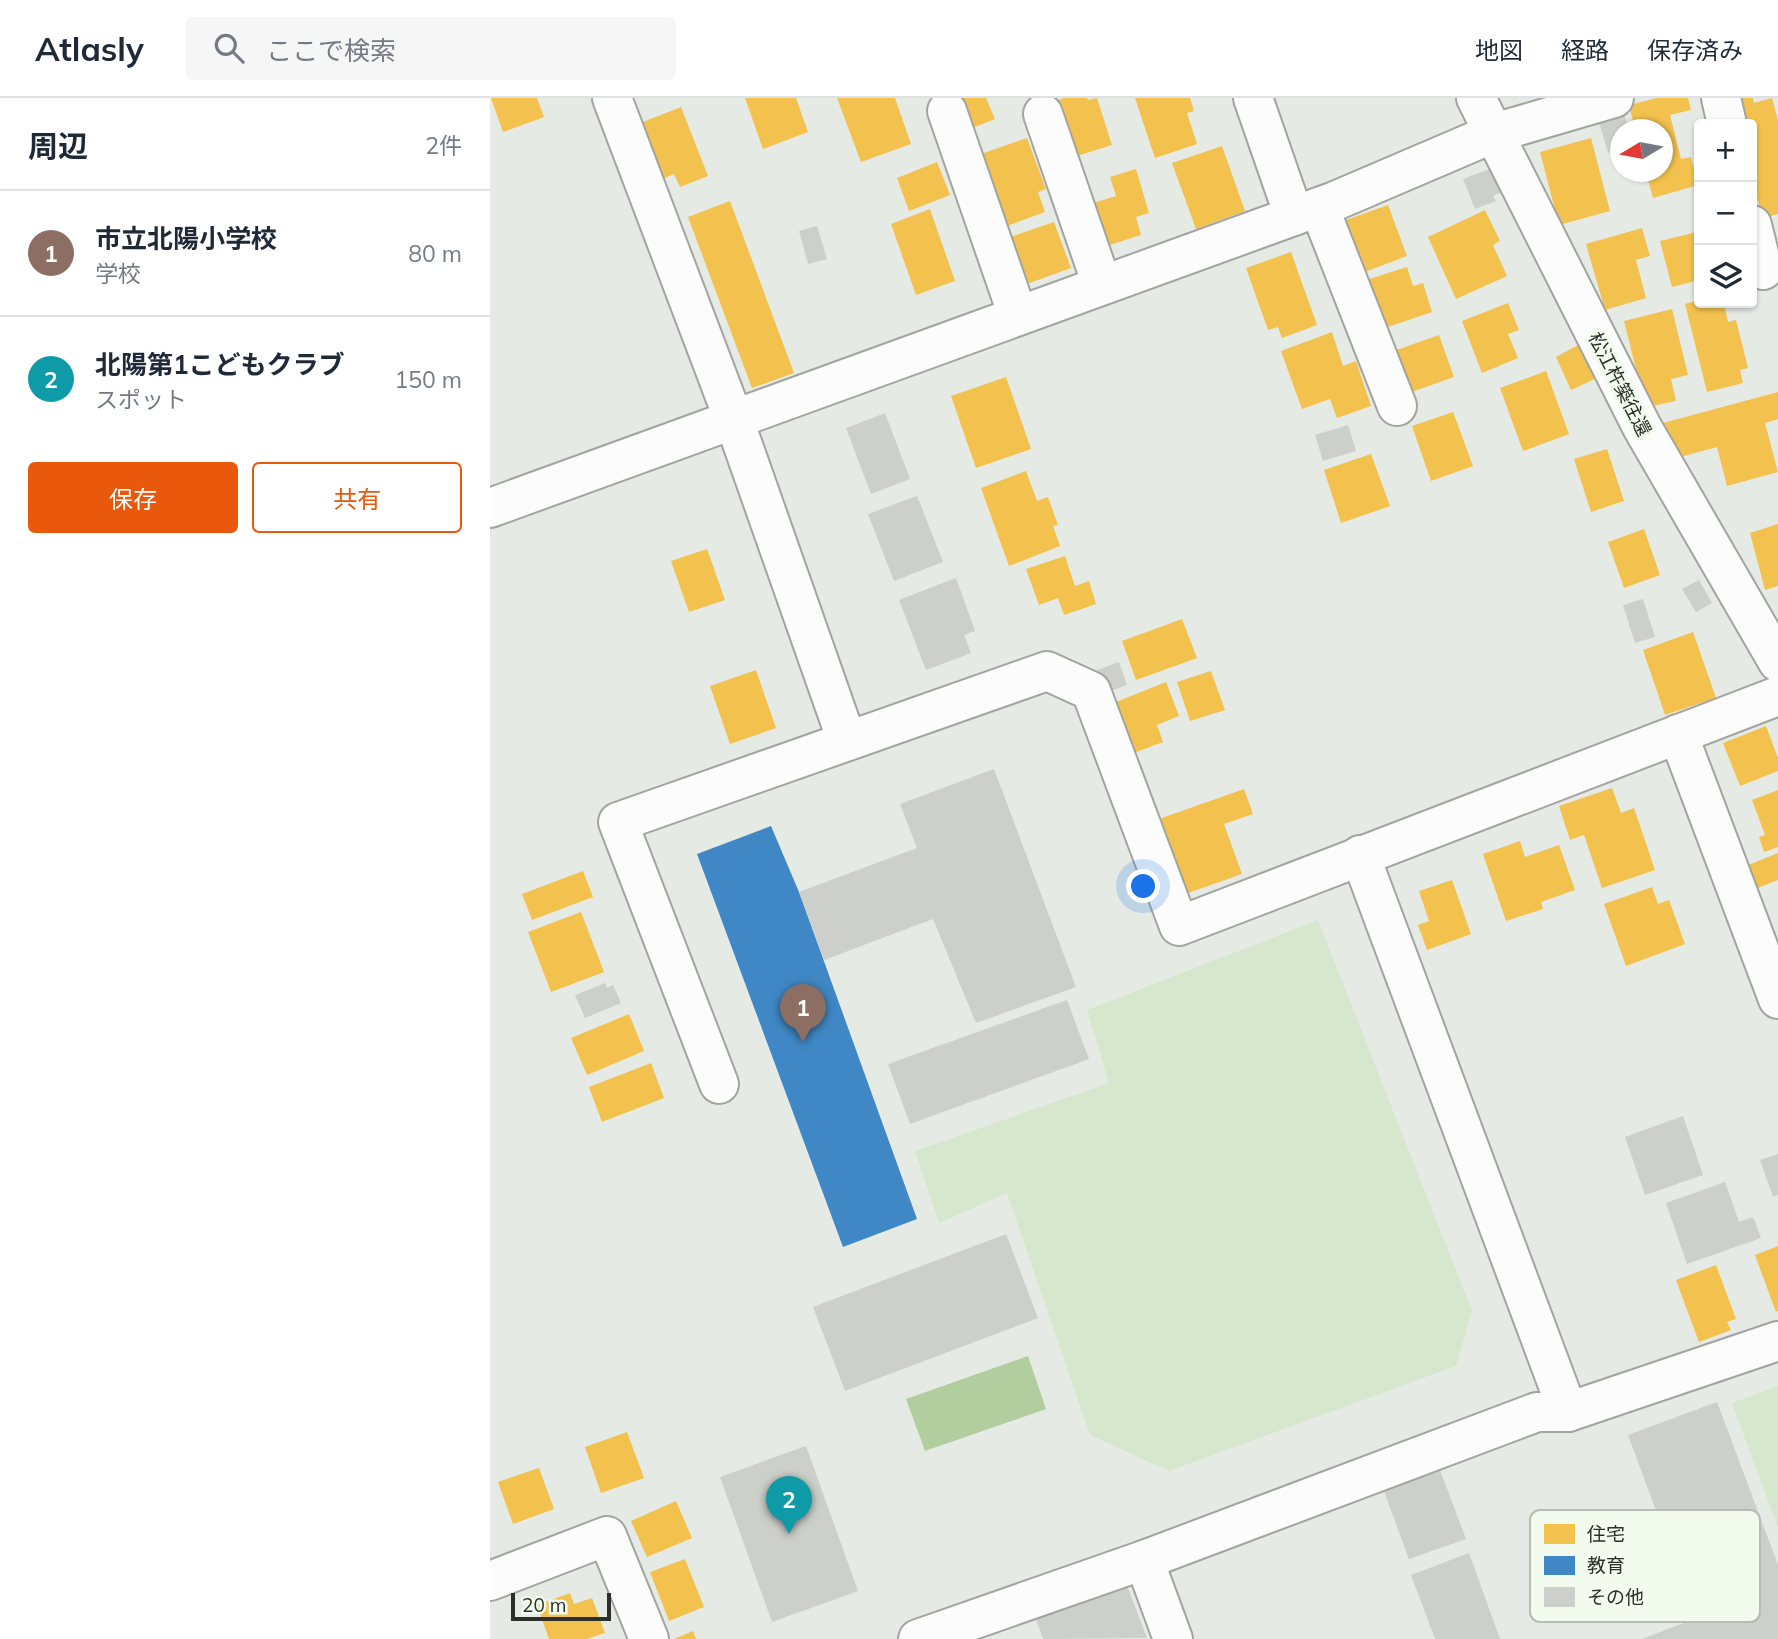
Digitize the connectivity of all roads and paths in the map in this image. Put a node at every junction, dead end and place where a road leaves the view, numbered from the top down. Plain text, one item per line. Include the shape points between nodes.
1 (612, 98) edge
2 (1254, 98) edge
3 (1476, 98) edge
4 (1612, 98) edge
5 (1721, 98) edge
6 (947, 111) dead end
7 (1043, 114) dead end
8 (1726, 119) edge
9 (1493, 132) junction
10 (1306, 211) junction
11 (1757, 245) edge
12 (1763, 270) dead end
13 (1102, 285) junction
14 (1018, 316) junction
15 (1397, 406) dead end
16 (734, 420) junction
17 (490, 508) edge
18 (1778, 662) edge
19 (1778, 696) edge
20 (1678, 734) junction
21 (847, 741) junction
22 (1360, 855) junction
23 (1778, 999) edge
24 (719, 1084) dead end
25 (1778, 1341) edge
26 (1568, 1412) junction
27 (1144, 1560) junction
28 (490, 1581) edge
29 (649, 1639) edge
30 (918, 1639) edge
31 (1173, 1639) edge

1 - 16 street
2 - 10 street
3 - 9 street, 松江杵築往還
4 - 9 street
5 - 8 street
6 - 14 street
7 - 13 street
9 - 10 street
9 - 18 street, 松江杵築往還 via 1642,427
10 - 13 street
10 - 15 street
11 - 12 street
13 - 14 street
14 - 16 street
16 - 17 street
16 - 21 street
19 - 20 street
20 - 22 street
20 - 23 street
21 - 22 street via 1047,671 1091,691 1179,926
21 - 24 street via 618,822
22 - 26 street
25 - 26 street
26 - 27 street via 1536,1412
27 - 30 street
27 - 31 street
28 - 29 street via 607,1535

